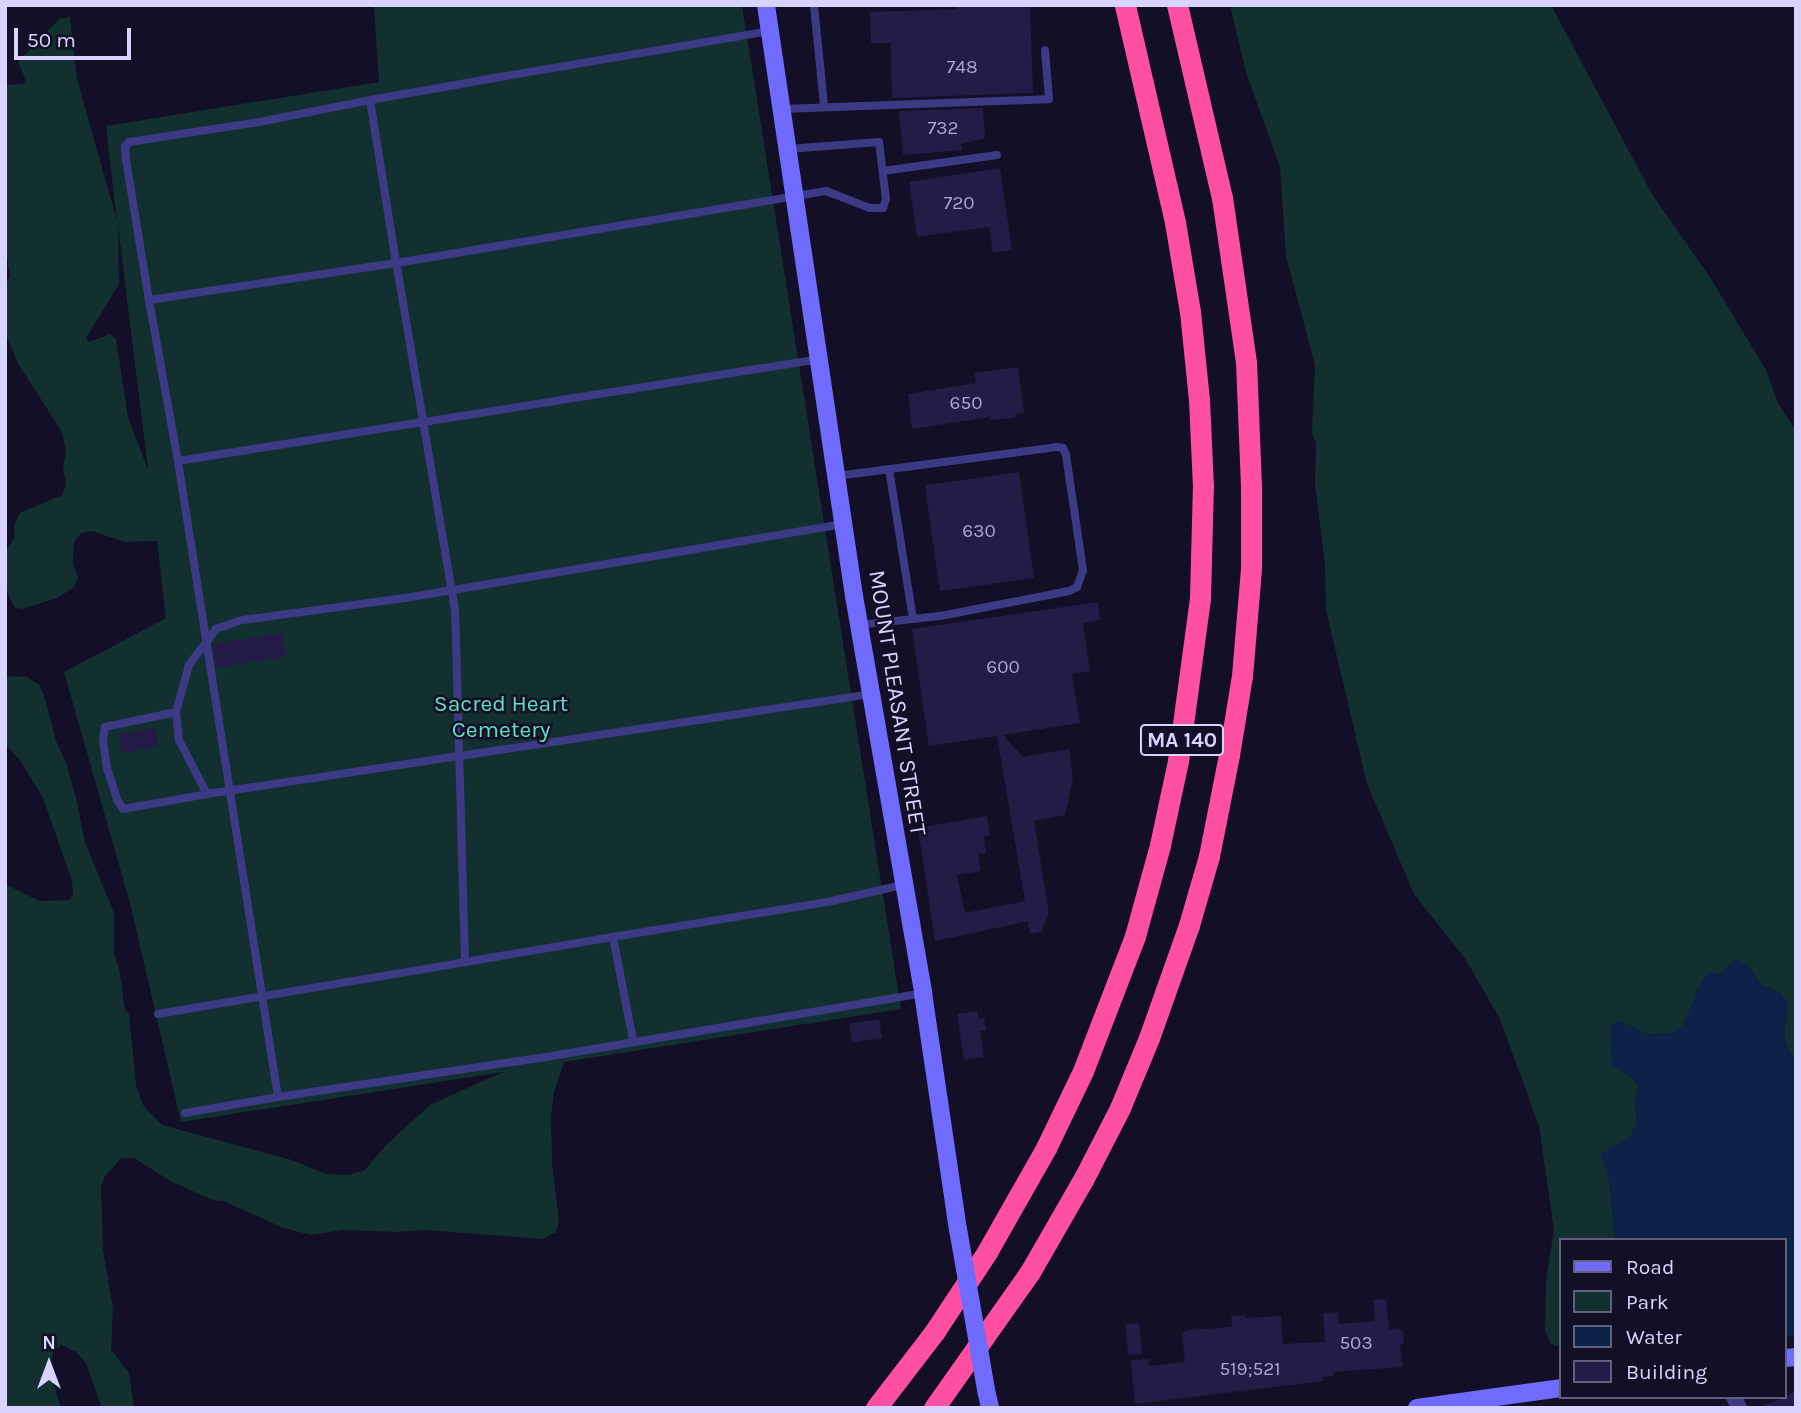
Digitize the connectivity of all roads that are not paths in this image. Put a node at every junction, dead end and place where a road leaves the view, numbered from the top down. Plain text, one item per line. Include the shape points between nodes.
1 (766, 5) edge
2 (814, 5) edge
3 (1125, 5) edge
4 (1177, 5) edge
5 (769, 31) junction
6 (1045, 50) dead end
7 (370, 100) junction
8 (824, 106) junction
9 (782, 109) junction
10 (788, 149) junction
11 (997, 155) dead end
12 (883, 171) junction
13 (795, 197) junction
14 (396, 263) junction
15 (149, 300) junction
16 (820, 359) junction
17 (425, 423) junction
18 (178, 460) junction
19 (889, 468) junction
20 (837, 476) junction
21 (844, 524) junction
22 (452, 588) junction
23 (912, 619) junction
24 (859, 625) junction
25 (205, 642) junction
26 (872, 694) junction
27 (176, 712) junction
28 (458, 755) junction
29 (229, 790) junction
30 (207, 794) junction
31 (903, 885) junction
32 (612, 937) junction
33 (465, 962) junction
34 (923, 993) junction
35 (261, 998) junction
36 (158, 1014) dead end
37 (633, 1040) junction
38 (278, 1097) junction
39 (185, 1113) dead end
40 (1560, 1388) edge
41 (876, 1408) edge
42 (934, 1408) edge
43 (990, 1408) edge
44 (1418, 1408) edge

1 - 5 main road, MOUNT PLEASANT STREET
2 - 8 lane
3 - 41 highway, MA 140 via 1175,222 1199,400 1202,561 1197,638 1180,750 1135,936 1083,1070 1046,1148 987,1252
4 - 42 highway, MA 140 via 1222,198 1246,362 1251,568 1234,729 1201,886 1163,1002 1125,1096 1030,1272
5 - 7 lane
5 - 9 main road, MOUNT PLEASANT STREET
6 - 8 lane via 1049,99
7 - 14 lane
7 - 15 lane via 129,142 126,160
8 - 9 lane
9 - 10 main road, MOUNT PLEASANT STREET
10 - 12 lane via 874,141 881,146
10 - 13 main road, MOUNT PLEASANT STREET
11 - 12 lane
12 - 13 lane via 883,208 870,208 826,191
13 - 14 lane
13 - 16 main road, MOUNT PLEASANT STREET
14 - 15 lane
14 - 17 lane
15 - 18 lane
16 - 17 lane
16 - 20 main road, MOUNT PLEASANT STREET
17 - 18 lane
17 - 22 lane
18 - 25 lane
19 - 20 lane
19 - 23 lane
19 - 23 lane via 1056,447 1063,448 1066,455 1083,570 1077,587
20 - 21 main road, MOUNT PLEASANT STREET
21 - 22 lane
21 - 24 main road, MOUNT PLEASANT STREET
22 - 25 lane via 242,620 216,629
22 - 28 lane
23 - 24 lane
24 - 26 main road, MOUNT PLEASANT STREET
25 - 27 lane via 189,666
25 - 29 lane
26 - 28 lane
26 - 31 main road, MOUNT PLEASANT STREET
27 - 30 lane via 179,740
27 - 30 lane via 105,727 107,768 118,801 123,809
28 - 29 lane
28 - 33 lane
29 - 30 lane
29 - 35 lane
31 - 32 lane
31 - 34 main road, MOUNT PLEASANT STREET
32 - 33 lane
32 - 37 lane
33 - 35 lane
34 - 37 lane
34 - 43 main road, MOUNT PLEASANT STREET, bridge
35 - 36 lane
35 - 38 lane
37 - 38 lane
38 - 39 lane
40 - 44 main road

